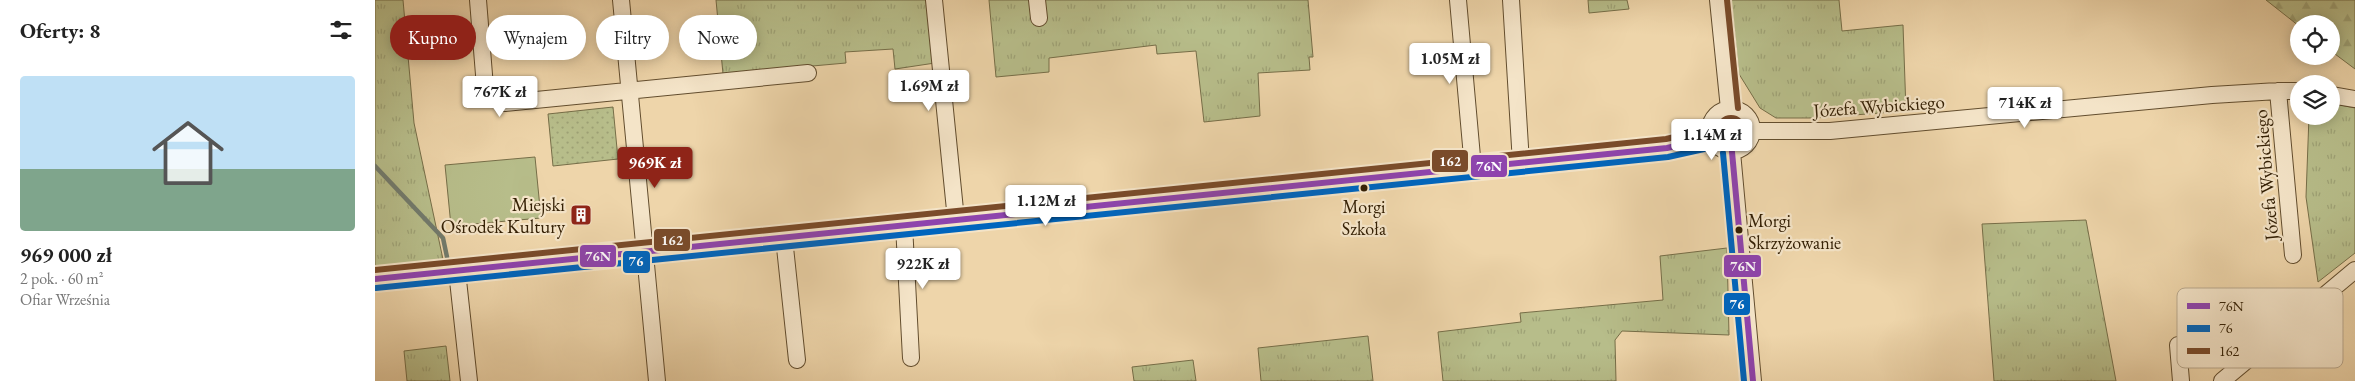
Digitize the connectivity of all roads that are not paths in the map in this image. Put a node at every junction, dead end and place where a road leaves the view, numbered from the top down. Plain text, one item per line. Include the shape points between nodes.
1 (478, 0) edge
2 (621, 0) edge
3 (934, 0) edge
4 (1037, 0) edge
5 (1458, 0) edge
6 (1511, 0) edge
7 (1718, 0) edge
8 (1039, 18) dead end
9 (808, 73) dead end
10 (2278, 90) junction
11 (629, 91) junction
12 (2290, 91) edge
13 (2340, 96) edge
14 (2355, 99) edge
15 (1729, 109) junction
16 (1753, 131) junction
17 (1711, 138) junction
18 (1732, 152) junction
19 (1521, 163) junction
20 (1473, 168) junction
21 (956, 220) junction
22 (904, 225) junction
23 (784, 238) junction
24 (645, 252) junction
25 (2293, 255) dead end
26 (2355, 270) edge
27 (457, 271) junction
28 (375, 280) edge
29 (2333, 288) edge
30 (911, 358) dead end
31 (797, 360) dead end
32 (2180, 368) edge
33 (2238, 368) edge
34 (469, 381) edge
35 (657, 381) edge
36 (1753, 381) edge
37 (2181, 381) edge
38 (2222, 381) edge

1 - 11 street via 485,87 489,95 505,103
2 - 11 street
3 - 21 street
4 - 8 street
5 - 20 street
6 - 19 street
7 - 15 street
9 - 11 street
10 - 12 street, Józefa Wybickiego
10 - 16 street, Józefa Wybickiego via 1829,131
10 - 25 street, Józefa Wybickiego
11 - 24 street
13 - 14 street
15 - 16 street via 1746,114
15 - 17 street via 1713,119
16 - 18 street via 1747,145
17 - 18 street via 1716,146
17 - 19 street via 1667,148
18 - 36 street
19 - 20 street
20 - 21 street
21 - 22 street
22 - 23 street
22 - 30 street
23 - 24 street
23 - 31 street
24 - 27 street
24 - 35 street
26 - 29 street
27 - 28 street
27 - 34 street
32 - 37 street
33 - 38 street

